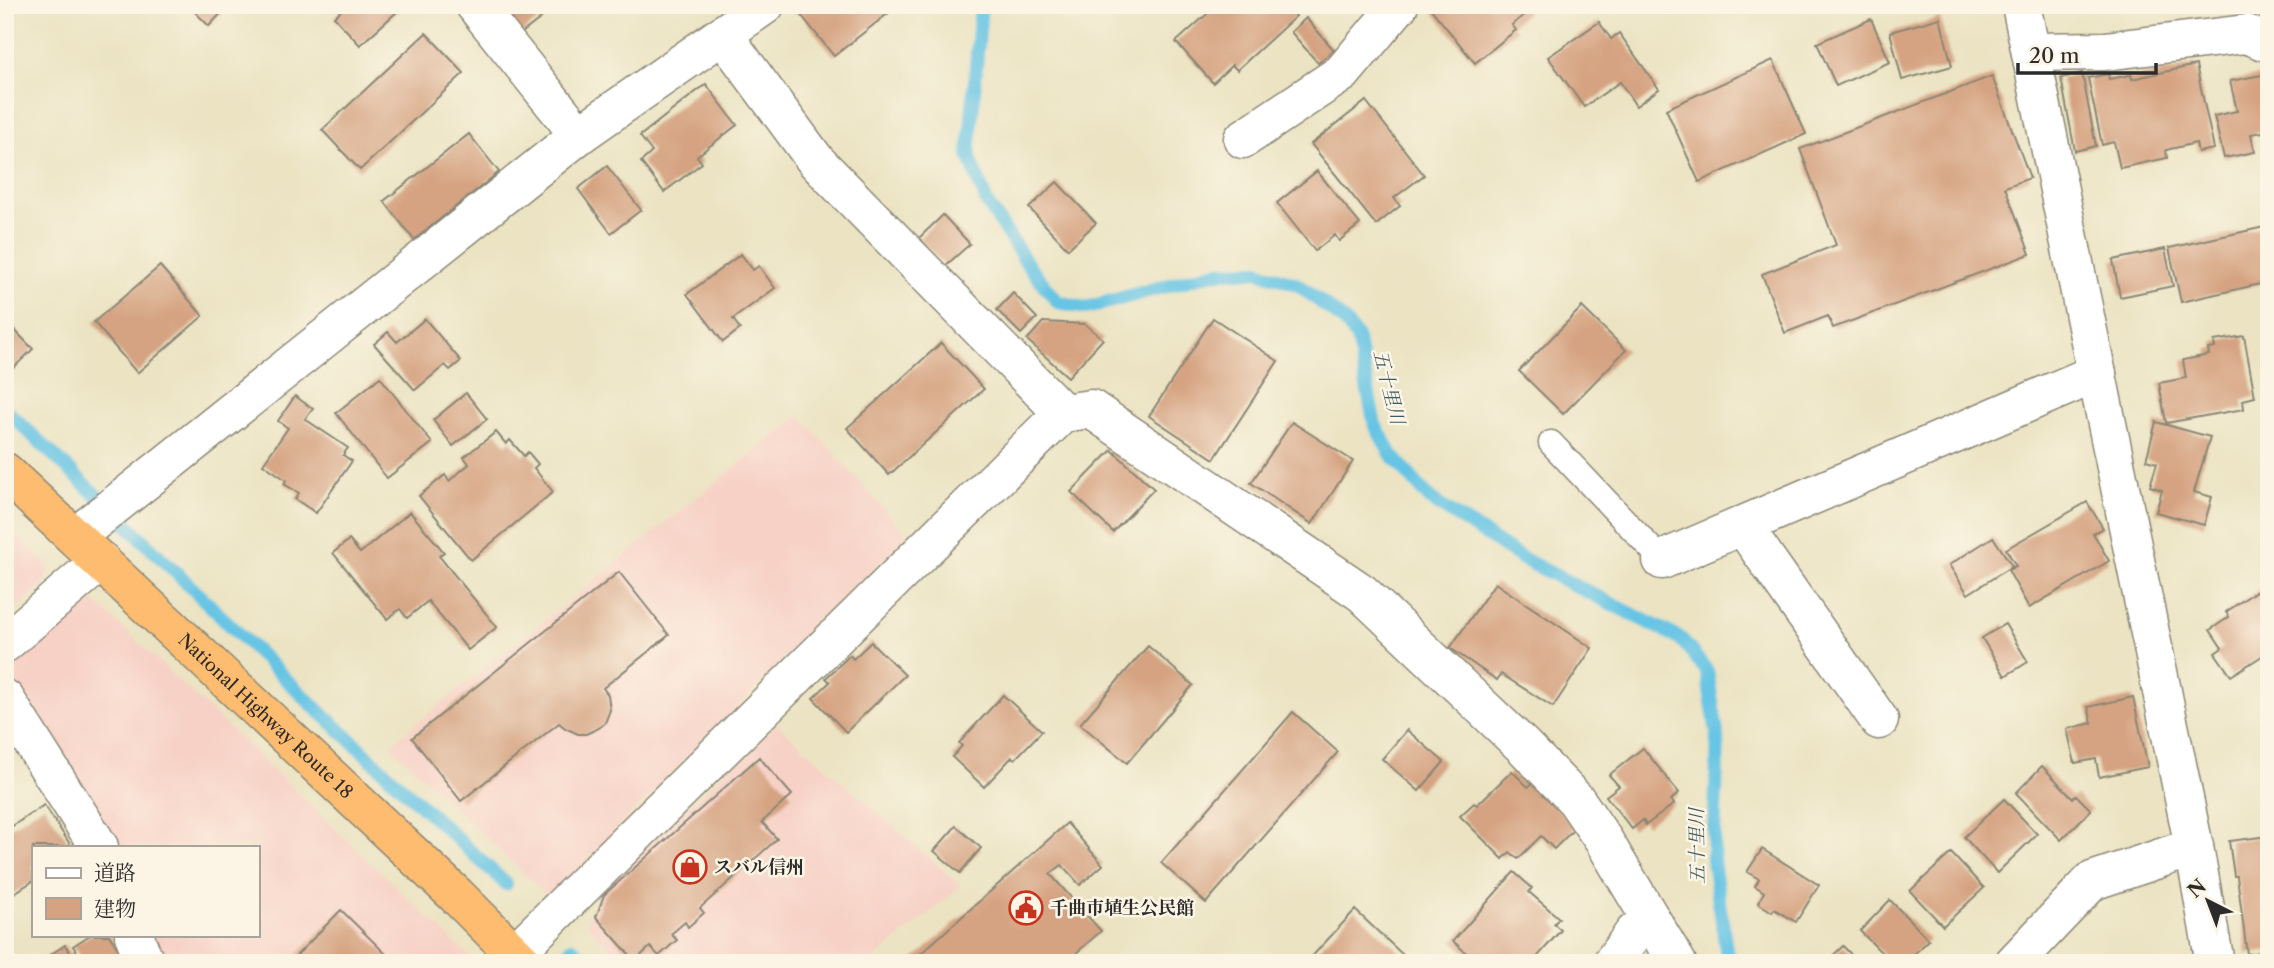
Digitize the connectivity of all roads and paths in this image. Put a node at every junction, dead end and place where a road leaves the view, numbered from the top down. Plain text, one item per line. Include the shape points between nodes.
1 (475, 5) edge
2 (765, 5) edge
3 (1399, 5) edge
4 (2021, 5) edge
5 (724, 36) junction
6 (2269, 43) edge
7 (2031, 52) junction
8 (579, 135) junction
9 (1242, 139) dead end
10 (2097, 373) junction
11 (1063, 413) junction
12 (1551, 443) dead end
13 (5, 472) edge
14 (1743, 526) junction
15 (88, 549) junction
16 (1662, 560) joint
17 (5, 643) edge
18 (5, 699) edge
19 (1879, 720) dead end
20 (98, 846) edge
21 (2194, 847) junction
22 (1650, 919) junction
23 (134, 936) edge
24 (519, 958) edge
25 (145, 963) edge
26 (1612, 963) edge
27 (1677, 963) edge
28 (2014, 963) edge
29 (2215, 963) edge

1 - 8 street
2 - 5 street
3 - 9 street via 1342,73
4 - 7 street
5 - 8 street
5 - 11 street via 816,161
6 - 7 street via 2246,34 2105,51
7 - 10 street
8 - 15 street
10 - 14 street
10 - 21 street
11 - 22 street via 1091,409 1362,593 1576,800
11 - 24 street
12 - 16 lane
13 - 15 highway, National Highway Route 18
14 - 16 street
14 - 19 street
15 - 17 street
15 - 24 highway, National Highway Route 18
18 - 20 street
21 - 28 street via 2092,881
21 - 29 street
22 - 26 street
22 - 27 street
23 - 25 street

